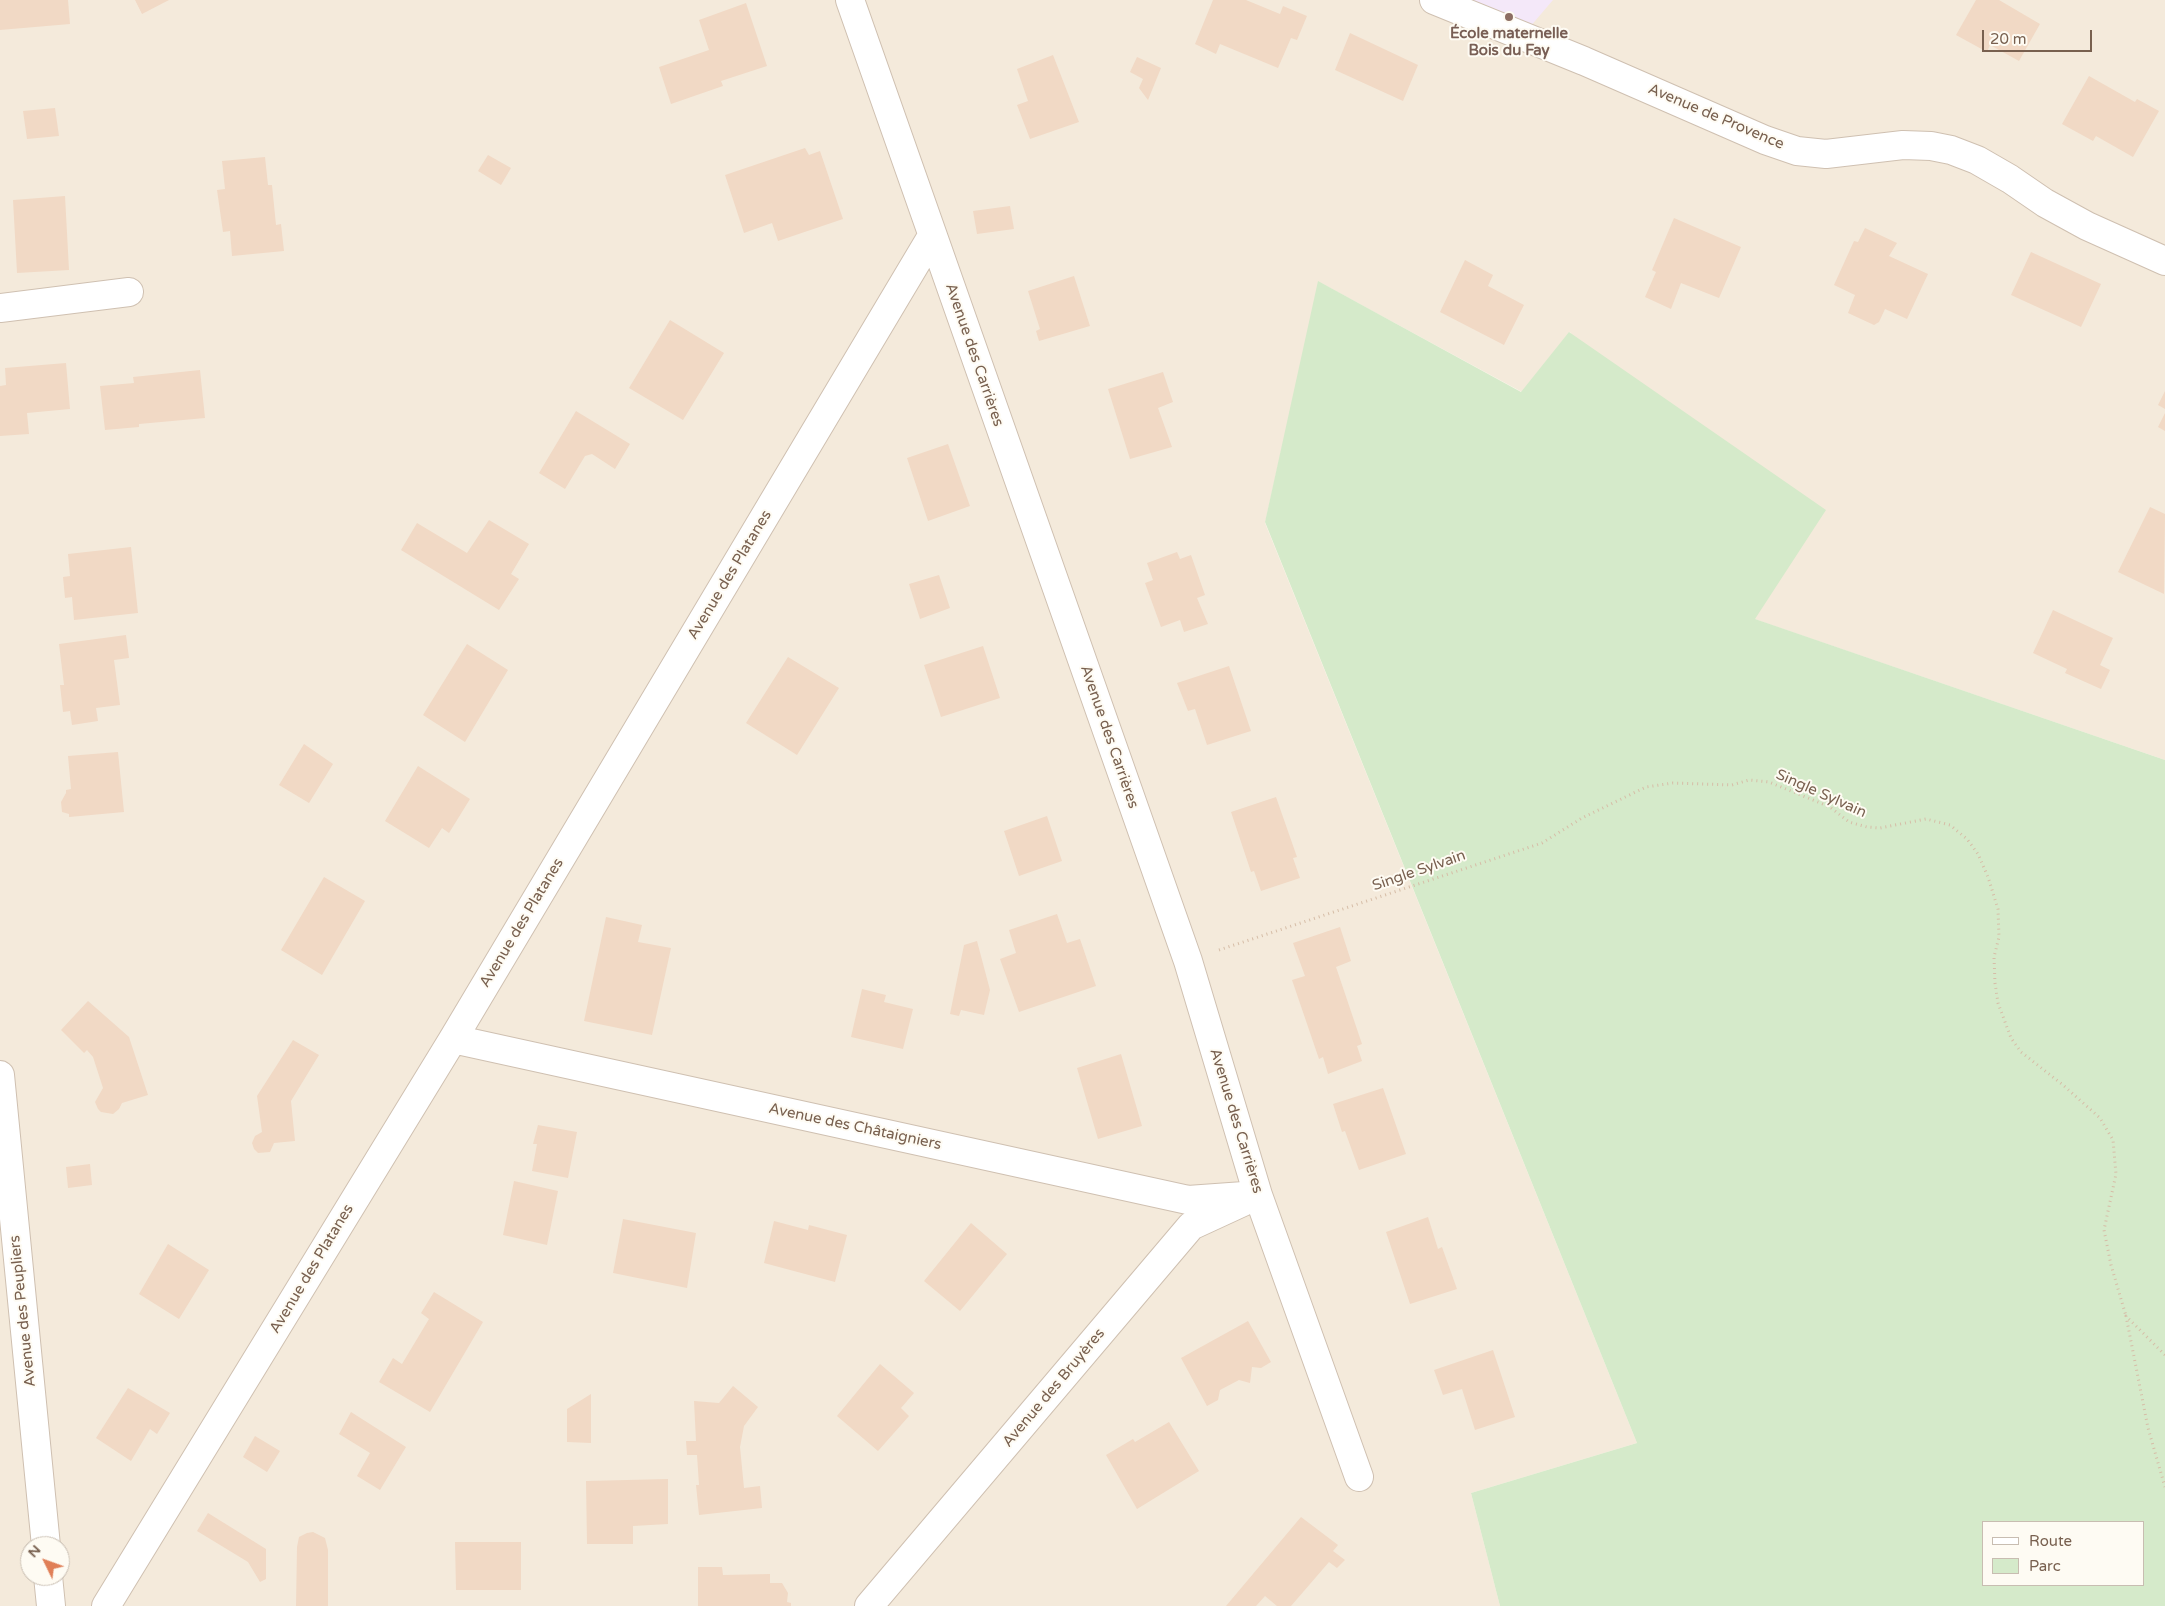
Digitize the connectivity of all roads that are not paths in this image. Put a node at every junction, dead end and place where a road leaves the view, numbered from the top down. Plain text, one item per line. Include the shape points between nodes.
1 (850, 0) edge
2 (1434, 0) edge
3 (932, 236) junction
4 (2165, 261) edge
5 (129, 292) dead end
6 (0, 308) edge
7 (453, 1039) junction
8 (0, 1076) edge
9 (1258, 1195) junction
10 (1359, 1477) dead end
11 (45, 1536) edge
12 (49, 1586) edge
13 (51, 1606) edge
14 (106, 1606) edge
15 (869, 1606) edge

1 - 3 street, Avenue des Carrières
2 - 4 street, Avenue de Provence via 1797,151 1826,154 1903,145 1951,150 1985,165 2087,226
3 - 7 street, Avenue des Platanes
3 - 9 street, Avenue des Carrières via 1188,961
5 - 6 street
7 - 9 street, Avenue des Châtaigniers via 1188,1200
7 - 14 street, Avenue des Platanes
8 - 11 street, Avenue des Peupliers
9 - 10 street, Avenue des Carrières
9 - 15 street, Avenue des Bruyères via 1191,1226
12 - 13 street

